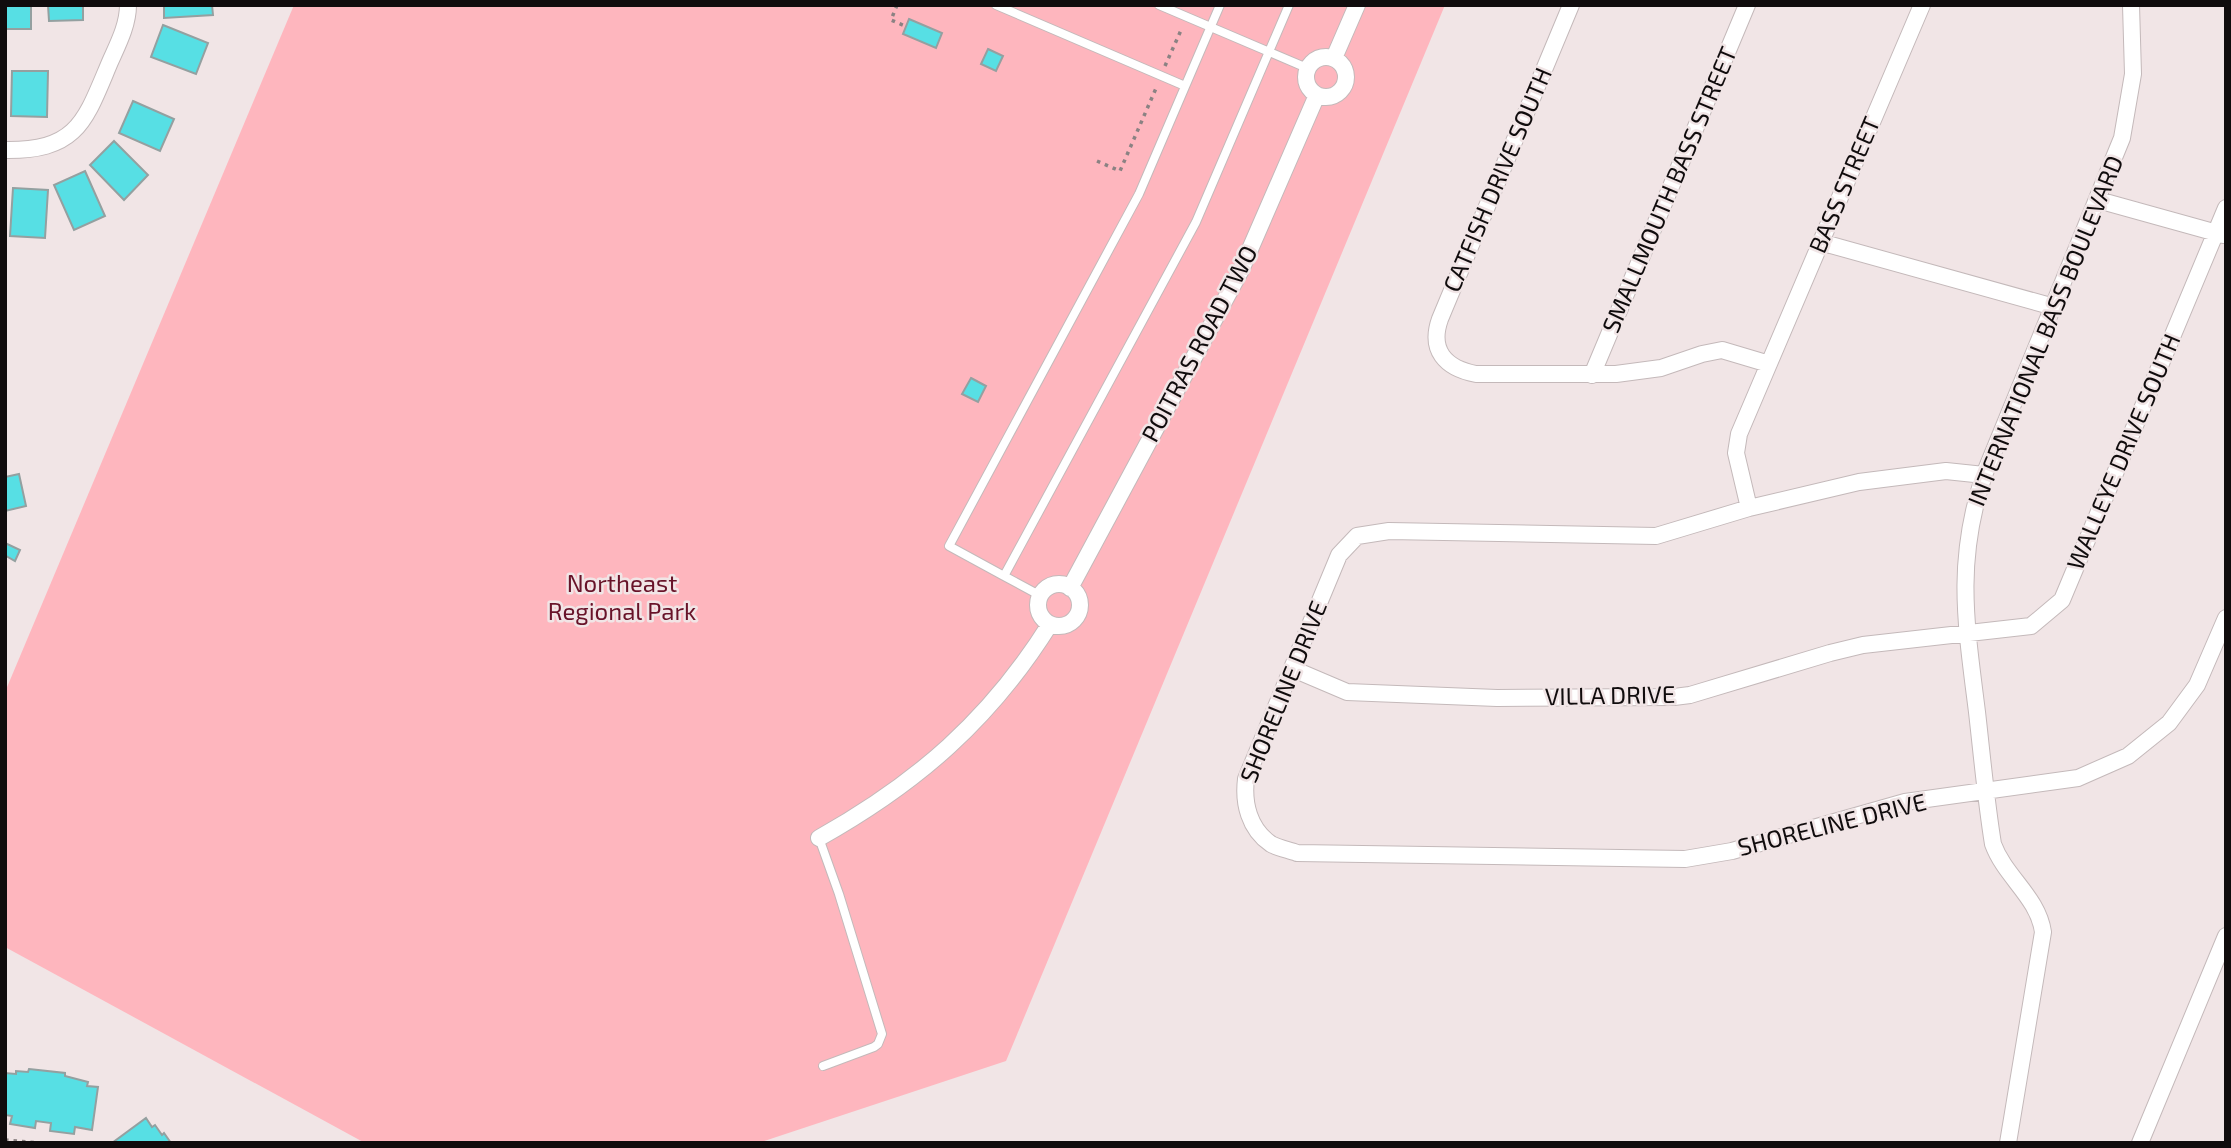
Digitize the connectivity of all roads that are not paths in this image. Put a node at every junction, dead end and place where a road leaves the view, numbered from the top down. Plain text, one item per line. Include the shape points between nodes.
1 (128, 5) edge
2 (996, 5) edge
3 (1159, 5) edge
4 (1220, 5) edge
5 (1289, 5) edge
6 (1357, 5) edge
7 (1571, 5) edge
8 (1747, 5) edge
9 (1922, 5) edge
10 (2131, 5) edge
11 (1210, 27) junction
12 (1269, 52) junction
13 (1334, 58) junction
14 (1307, 68) junction
15 (1185, 86) junction
16 (1317, 96) junction
17 (5, 150) edge
18 (2098, 200) junction
19 (2226, 208) edge
20 (2221, 234) edge
21 (1820, 242) junction
22 (2054, 307) junction
23 (1769, 364) junction
24 (1592, 375) junction
25 (1984, 475) junction
26 (1749, 508) junction
27 (1003, 576) junction
28 (1070, 587) junction
29 (1041, 596) junction
30 (2226, 618) edge
31 (1050, 624) junction
32 (1967, 632) junction
33 (1293, 669) junction
34 (1986, 791) junction
35 (819, 838) joint
36 (2226, 936) edge
37 (823, 1066) dead end
38 (2008, 1143) edge
39 (2140, 1143) edge

1 - 17 street via 122,33 80,124 55,144
2 - 15 lane
3 - 11 lane
4 - 11 lane
5 - 12 lane
6 - 13 street
7 - 24 street, CATFISH DRIVE SOUTH via 1440,319 1436,339 1442,357 1456,368 1476,374
8 - 24 street, SMALLMOUTH BASS STREET
9 - 21 street, BASS STREET
10 - 18 street, INTERNATIONAL BASS BOULEVARD via 2134,58 2129,107
11 - 12 lane
11 - 15 lane
12 - 14 lane
12 - 27 lane via 1196,222
13 - 14 street via 1317,58
13 - 16 street via 1346,71 1344,85 1330,97
14 - 16 street via 1305,81
15 - 27 lane via 1139,194 949,546
16 - 28 street, POITRAS ROAD TWO via 1241,270
18 - 20 street
18 - 22 street, INTERNATIONAL BASS BOULEVARD
19 - 20 street, WALLEYE DRIVE SOUTH
20 - 32 street, WALLEYE DRIVE SOUTH via 2062,600 2031,626
21 - 22 street
21 - 23 street, BASS STREET
22 - 25 street, INTERNATIONAL BASS BOULEVARD
23 - 24 street via 1722,350 1661,368
23 - 26 street, BASS STREET via 1736,445
25 - 26 street, SHORELINE DRIVE via 1946,471 1859,482
25 - 32 street, INTERNATIONAL BASS BOULEVARD via 1967,545
26 - 33 street, SHORELINE DRIVE via 1656,536 1389,531 1357,536 1339,555
27 - 29 lane
28 - 29 street via 1058,585
28 - 31 street via 1080,601 1078,615 1063,626
29 - 31 street via 1039,609
30 - 34 street, SHORELINE DRIVE via 2197,685 2169,723 2128,755 2078,778
31 - 35 street via 1008,685 943,753 893,793
32 - 33 street, VILLA DRIVE via 1852,648 1674,697 1497,698 1347,692
32 - 34 street, INTERNATIONAL BASS BOULEVARD
33 - 34 street, SHORELINE DRIVE via 1246,779 1244,797 1252,824 1261,834 1271,844 1297,853 1685,859 1732,851 1905,802
34 - 38 street, INTERNATIONAL BASS BOULEVARD via 1996,853 2034,905 2043,932
35 - 37 lane via 882,1034 874,1047
36 - 39 street

